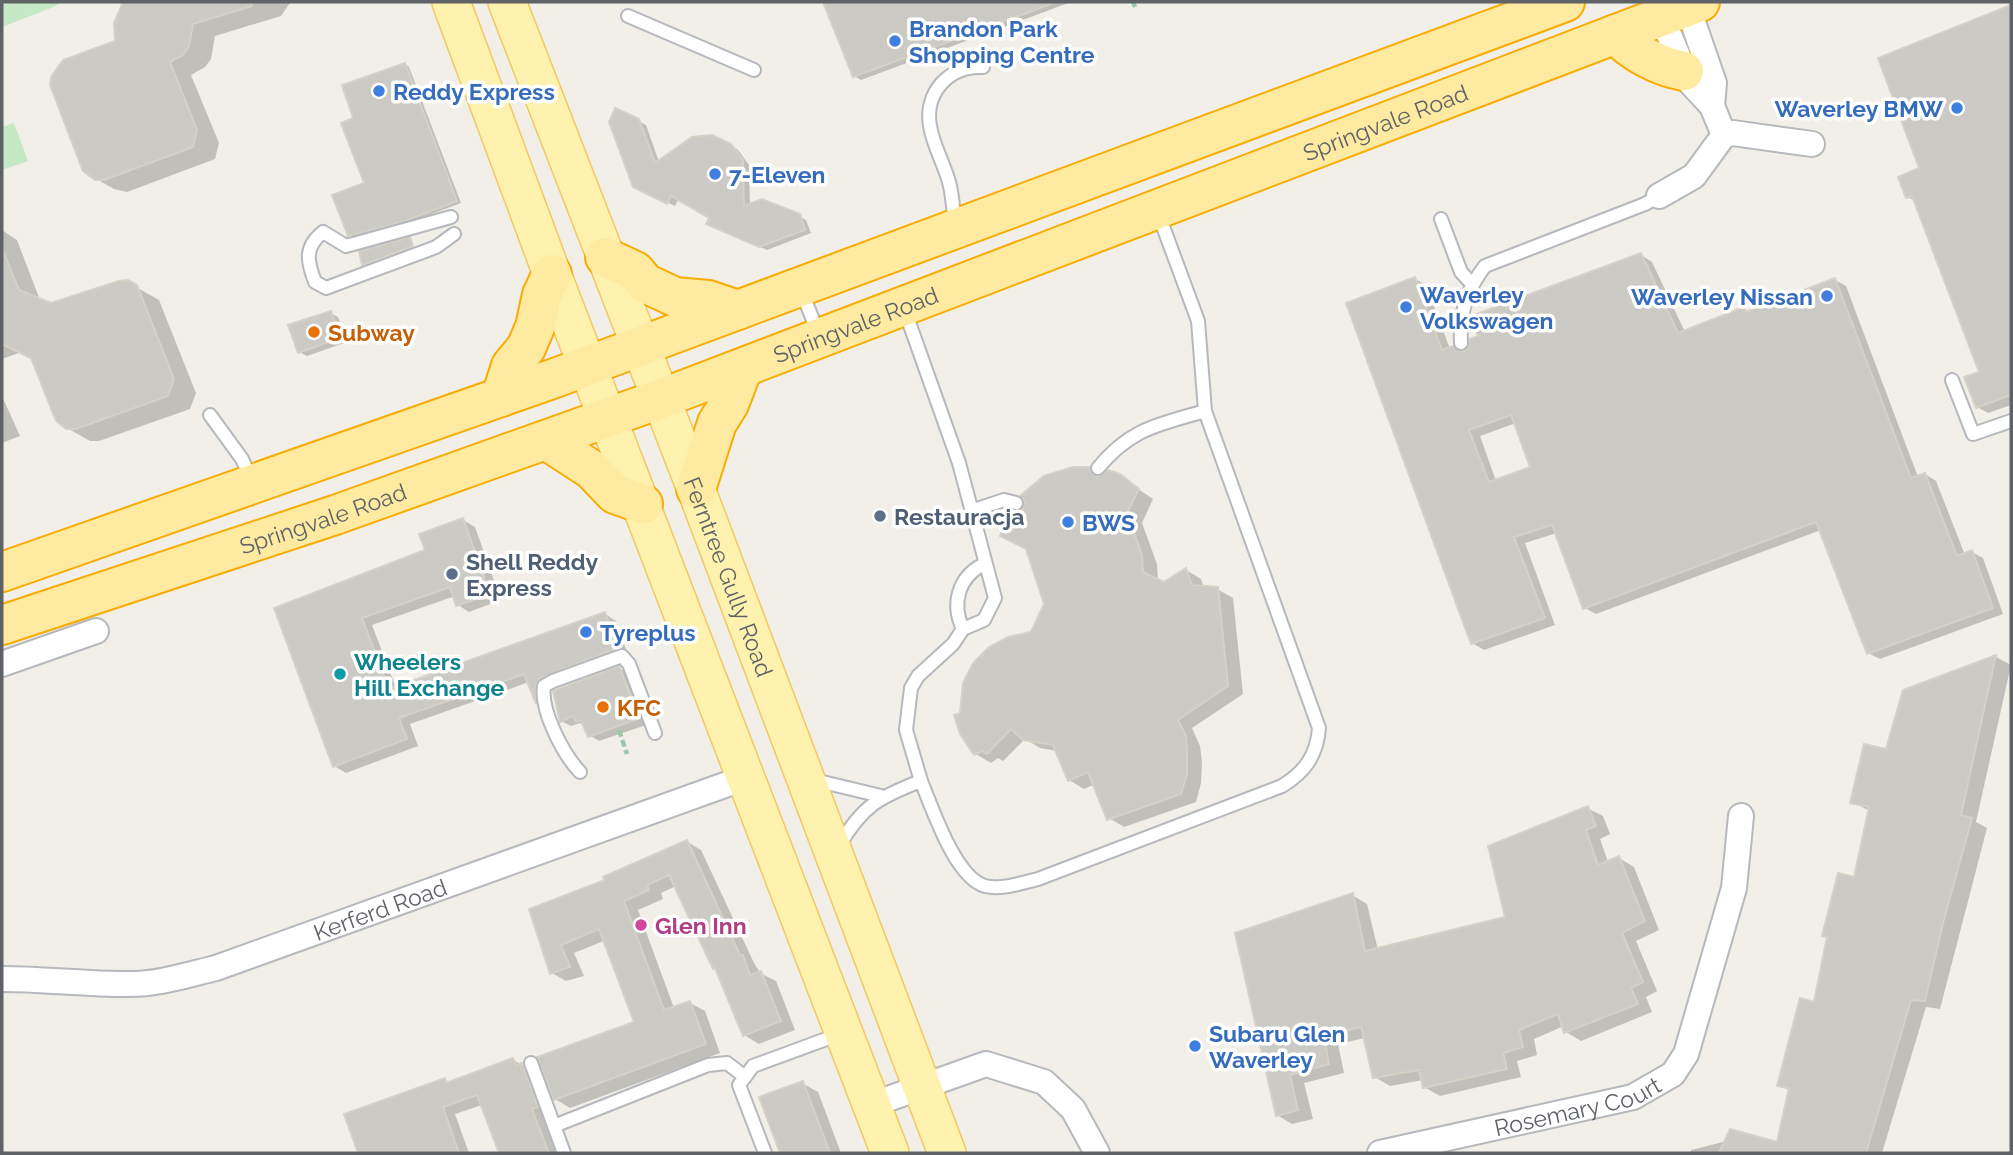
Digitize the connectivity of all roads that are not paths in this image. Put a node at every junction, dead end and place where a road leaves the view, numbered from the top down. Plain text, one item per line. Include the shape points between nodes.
1 (451, 2) edge
2 (507, 2) edge
3 (1566, 2) edge
4 (1678, 5) edge
5 (1527, 11) edge
6 (628, 16) dead end
7 (1616, 34) junction
8 (983, 66) dead end
9 (754, 70) dead end
10 (1684, 71) junction
11 (1712, 106) junction
12 (1218, 132) junction
13 (1724, 135) junction
14 (1812, 144) dead end
15 (1238, 176) junction
16 (1659, 195) joint
17 (1157, 209) junction
18 (451, 216) dead end
19 (1441, 219) dead end
20 (956, 229) junction
21 (454, 234) dead end
22 (605, 257) junction
23 (552, 274) junction
24 (1471, 284) junction
25 (800, 287) junction
26 (903, 308) junction
27 (738, 310) junction
28 (820, 339) junction
29 (1461, 343) dead end
30 (640, 347) junction
31 (588, 366) junction
32 (743, 368) junction
33 (1952, 380) dead end
34 (501, 397) junction
35 (660, 398) junction
36 (1205, 411) junction
37 (210, 415) dead end
38 (609, 417) junction
39 (2011, 421) edge
40 (546, 440) junction
41 (1098, 468) dead end
42 (253, 484) junction
43 (696, 489) junction
44 (1016, 503) dead end
45 (643, 504) junction
46 (971, 511) junction
47 (984, 564) junction
48 (2, 572) edge
49 (90, 614) junction
50 (2, 625) edge
51 (962, 629) junction
52 (2, 664) edge
53 (763, 666) junction
54 (711, 684) junction
55 (654, 733) dead end
56 (580, 772) dead end
57 (747, 777) junction
58 (805, 778) junction
59 (921, 781) junction
60 (881, 796) junction
61 (1741, 816) dead end
62 (834, 855) junction
63 (2, 979) edge
64 (844, 1033) junction
65 (531, 1063) dead end
66 (745, 1077) junction
67 (922, 1085) junction
68 (872, 1105) junction
69 (554, 1126) junction
70 (564, 1153) edge
71 (765, 1153) edge
72 (890, 1153) edge
73 (947, 1153) edge
74 (1097, 1153) edge
75 (1380, 1153) edge

1 - 23 main road
2 - 22 main road, Ferntree Gully Road
3 - 5 highway, Springvale Road
4 - 7 highway, Springvale Road
4 - 10 street
4 - 11 street via 1714,83
5 - 12 highway, Springvale Road
6 - 9 lane
7 - 10 highway via 1627,47 1665,68
7 - 15 highway, Springvale Road
8 - 20 lane via 957,70 939,86 930,107 929,125 950,185
10 - 11 street
11 - 13 street
12 - 15 highway
12 - 20 highway, Springvale Road
13 - 14 street
13 - 16 street via 1694,176
15 - 17 highway, Springvale Road
16 - 24 lane via 1485,267
17 - 26 highway, Springvale Road
17 - 36 lane via 1198,321
18 - 21 lane via 346,246 323,232 311,242 307,261 315,282 326,288 436,247
19 - 24 lane via 1461,272
20 - 25 highway, Springvale Road
22 - 27 highway via 675,297 708,300
22 - 30 main road, Ferntree Gully Road
23 - 31 main road
23 - 34 highway via 535,327 511,366
24 - 29 lane via 1461,312
25 - 27 highway, Springvale Road
25 - 28 lane
26 - 28 highway, Springvale Road
26 - 46 lane via 959,463
27 - 30 highway, Springvale Road
28 - 32 highway, Springvale Road
30 - 31 highway, Springvale Road
30 - 35 main road, Ferntree Gully Road
31 - 34 highway, Springvale Road
31 - 38 main road
32 - 35 highway, Springvale Road
32 - 43 highway via 717,423
33 - 39 lane via 1973,434
34 - 42 highway, Springvale Road
35 - 38 highway, Springvale Road
35 - 43 main road, Ferntree Gully Road
36 - 41 lane via 1138,432
36 - 59 lane via 1319,728 1318,744 1307,765 1282,786 1009,887 983,886 962,867
37 - 42 lane via 242,459
38 - 40 highway, Springvale Road
38 - 45 main road
40 - 45 highway via 592,470 615,494
40 - 49 highway, Springvale Road via 304,526
42 - 48 highway, Springvale Road
43 - 53 main road, Ferntree Gully Road
44 - 46 lane via 1004,500
45 - 54 main road
46 - 47 lane
47 - 51 lane via 974,569 958,591 956,615
47 - 51 lane via 995,598 984,620
49 - 50 highway, Springvale Road
49 - 52 street, Springvale Road
51 - 59 lane via 911,688 906,730
53 - 54 main road
53 - 58 main road, Ferntree Gully Road
54 - 57 main road
55 - 56 lane via 622,656 553,681 544,686 542,697 565,756
57 - 63 street, Kerferd Road via 216,968 127,985
57 - 64 main road
58 - 60 lane
58 - 62 main road, Ferntree Gully Road
59 - 60 lane
60 - 62 lane via 852,824
61 - 75 street, Rosemary Court via 1734,888 1686,1054 1673,1074 1633,1097
62 - 67 main road, Ferntree Gully Road
64 - 66 lane via 753,1066
64 - 68 main road
65 - 69 lane
66 - 69 lane via 727,1063 708,1065
66 - 71 lane via 740,1085
67 - 68 street
67 - 73 main road, Ferntree Gully Road
67 - 74 street via 986,1063 1044,1082 1073,1109
68 - 72 main road
69 - 70 lane

